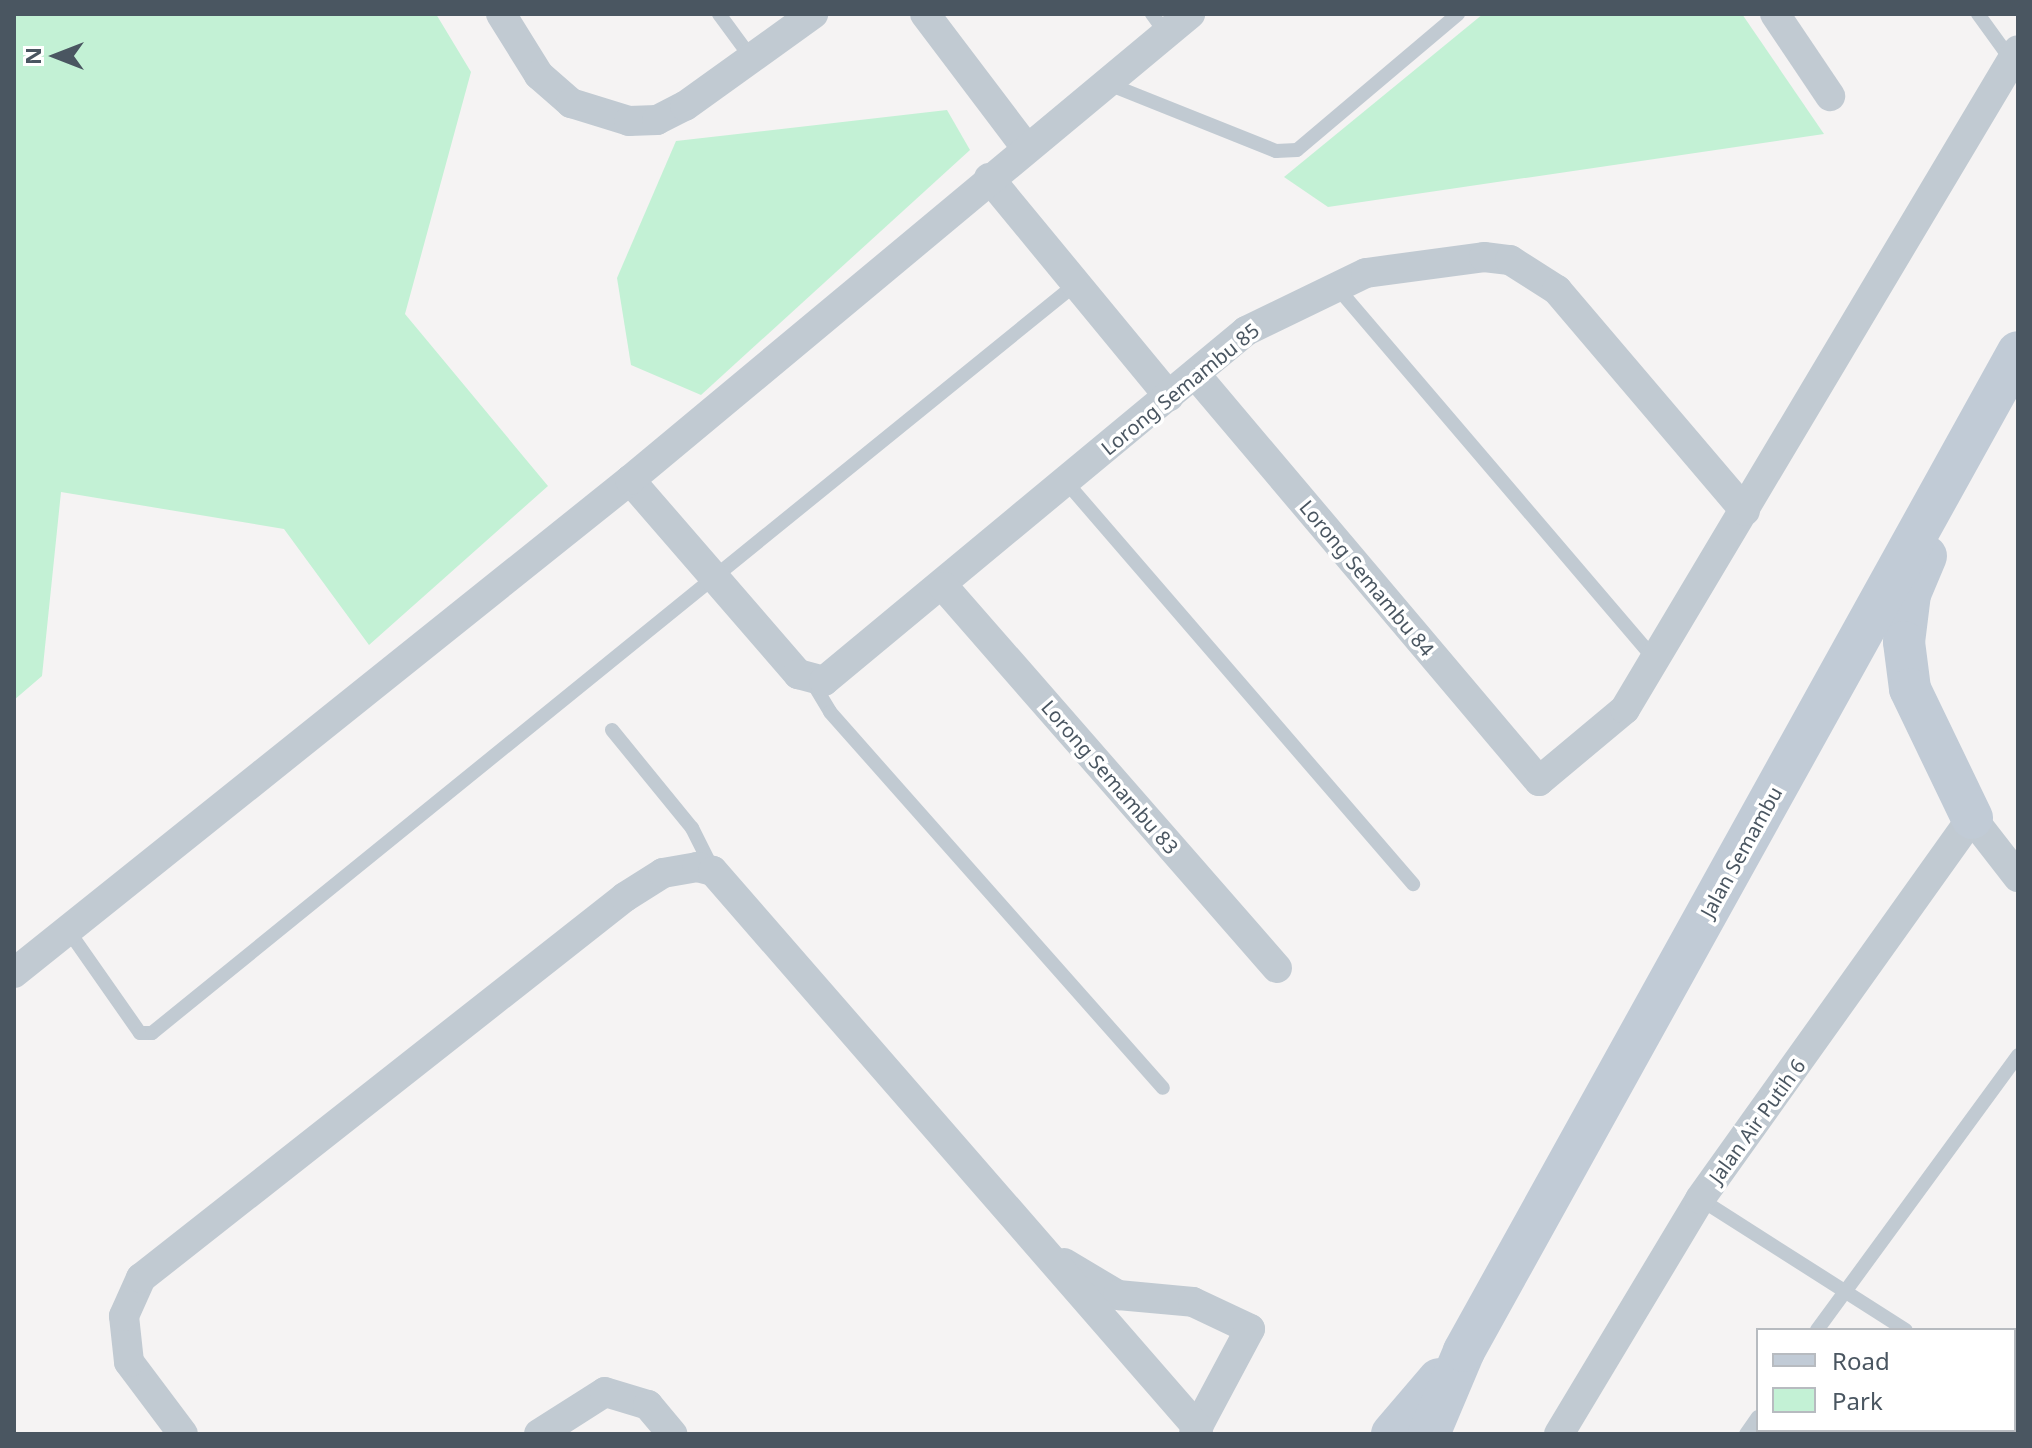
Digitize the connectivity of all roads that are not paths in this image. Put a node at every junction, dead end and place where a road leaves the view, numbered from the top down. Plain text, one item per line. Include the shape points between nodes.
1 (501, 14) edge
2 (719, 14) edge
3 (813, 14) edge
4 (925, 14) edge
5 (1190, 14) edge
6 (1458, 14) edge
7 (1775, 14) edge
8 (1978, 14) edge
9 (1159, 24) edge
10 (2015, 56) edge
11 (752, 60) junction
12 (1105, 82) junction
13 (1830, 96) dead end
14 (1025, 146) junction
15 (989, 178) junction
16 (1076, 284) junction
17 (1335, 285) junction
18 (2008, 369) edge
19 (1195, 374) junction
20 (1169, 396) junction
21 (630, 480) junction
22 (1067, 483) junction
23 (1745, 511) junction
24 (716, 578) junction
25 (944, 587) junction
26 (1654, 658) junction
27 (811, 680) junction
28 (612, 730) dead end
29 (1972, 818) junction
30 (713, 871) junction
31 (2018, 877) edge
32 (1413, 884) dead end
33 (70, 933) junction
34 (1277, 968) dead end
35 (14, 973) edge
36 (2018, 1055) edge
37 (1163, 1088) dead end
38 (1700, 1199) junction
39 (1056, 1257) junction
40 (1846, 1289) junction
41 (1818, 1328) edge
42 (1903, 1328) edge
43 (1464, 1351) junction
44 (1436, 1429) edge
45 (1196, 1431) edge
46 (183, 1434) edge
47 (539, 1434) edge
48 (672, 1434) edge
49 (1392, 1434) edge
50 (1559, 1434) edge

1 - 11 street via 539,75 603,117 657,120
2 - 11 lane
3 - 11 street
4 - 14 street
5 - 9 street
6 - 12 lane via 1297,150 1276,151
7 - 13 street
8 - 10 lane
9 - 12 street
10 - 23 street
12 - 14 street
14 - 15 street
15 - 16 street
15 - 21 street
16 - 20 street
16 - 24 lane
17 - 19 street, Lorong Semambu 85 via 1246,331
17 - 23 street, Lorong Semambu 85 via 1379,270 1484,257 1538,273
17 - 26 lane
18 - 29 main road via 1910,594 1904,642 1910,689
18 - 43 main road, Jalan Semambu
19 - 20 street, Lorong Semambu 85
19 - 26 street, Lorong Semambu 84 via 1539,781 1625,709
20 - 22 street, Lorong Semambu 85
21 - 24 street
21 - 33 street
22 - 25 street, Lorong Semambu 85
22 - 32 lane
23 - 26 street
24 - 27 street
24 - 33 lane via 152,1033 140,1033
25 - 27 street, Lorong Semambu 85 via 837,676
25 - 34 street, Lorong Semambu 83
27 - 37 lane via 830,712
28 - 30 lane via 692,828
29 - 31 street
29 - 38 street, Jalan Air Putih 6
30 - 39 street
30 - 46 street via 679,868 625,897 141,1278 124,1316 129,1362
33 - 35 street
36 - 40 lane
38 - 40 lane
38 - 50 street, Jalan Air Putih 6
39 - 45 street via 1083,1302
39 - 45 street via 1118,1295 1193,1302 1250,1329
40 - 41 lane
40 - 42 lane
43 - 44 main road, Jalan Semambu
43 - 49 main road, Jalan Semambu
47 - 48 street via 605,1392 648,1405

